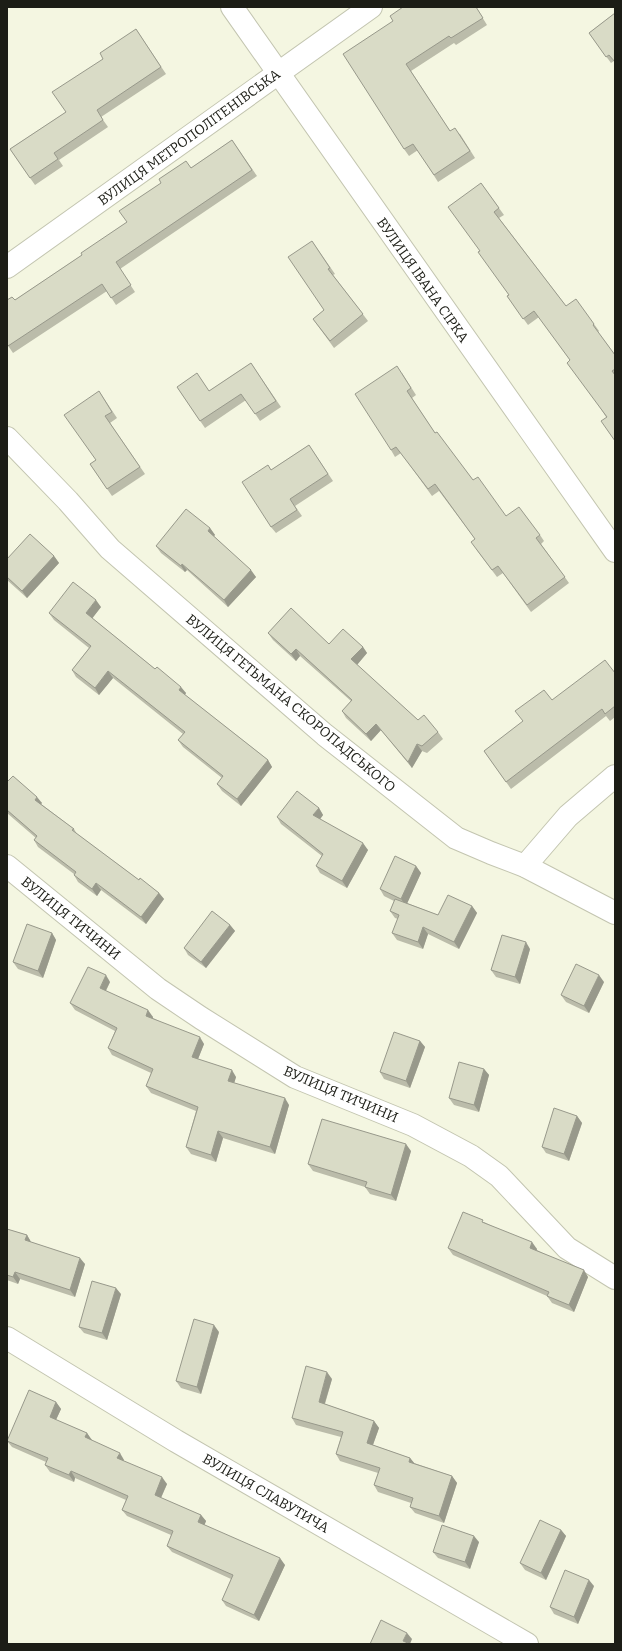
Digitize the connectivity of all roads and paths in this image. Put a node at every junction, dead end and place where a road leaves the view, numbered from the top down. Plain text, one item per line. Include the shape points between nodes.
1 (232, 7) edge
2 (371, 7) edge
3 (278, 73) junction
4 (7, 267) edge
5 (7, 438) edge
6 (615, 551) edge
7 (615, 776) edge
8 (7, 866) edge
9 (525, 866) junction
10 (615, 914) edge
11 (615, 1278) edge
12 (7, 1338) edge
13 (527, 1644) edge

1 - 3 street, ВУЛИЦЯ ІВАНА СІРКА
2 - 3 street, ВУЛИЦЯ МЕТРОПОЛІТЕНІВСЬКА
3 - 4 street, ВУЛИЦЯ МЕТРОПОЛІТЕНІВСЬКА
3 - 6 street, ВУЛИЦЯ ІВАНА СІРКА
5 - 9 street, ВУЛИЦЯ ГЕТЬМАНА СКОРОПАДСЬКОГО via 110,549 326,736 456,838
7 - 9 street via 568,816
8 - 11 street, ВУЛИЦЯ ТИЧИНИ via 158,989 295,1077 413,1125 471,1156 499,1176 567,1248
9 - 10 street, ВУЛИЦЯ ГЕТЬМАНА СКОРОПАДСЬКОГО
12 - 13 street, ВУЛИЦЯ СЛАВУТИЧА via 176,1441

